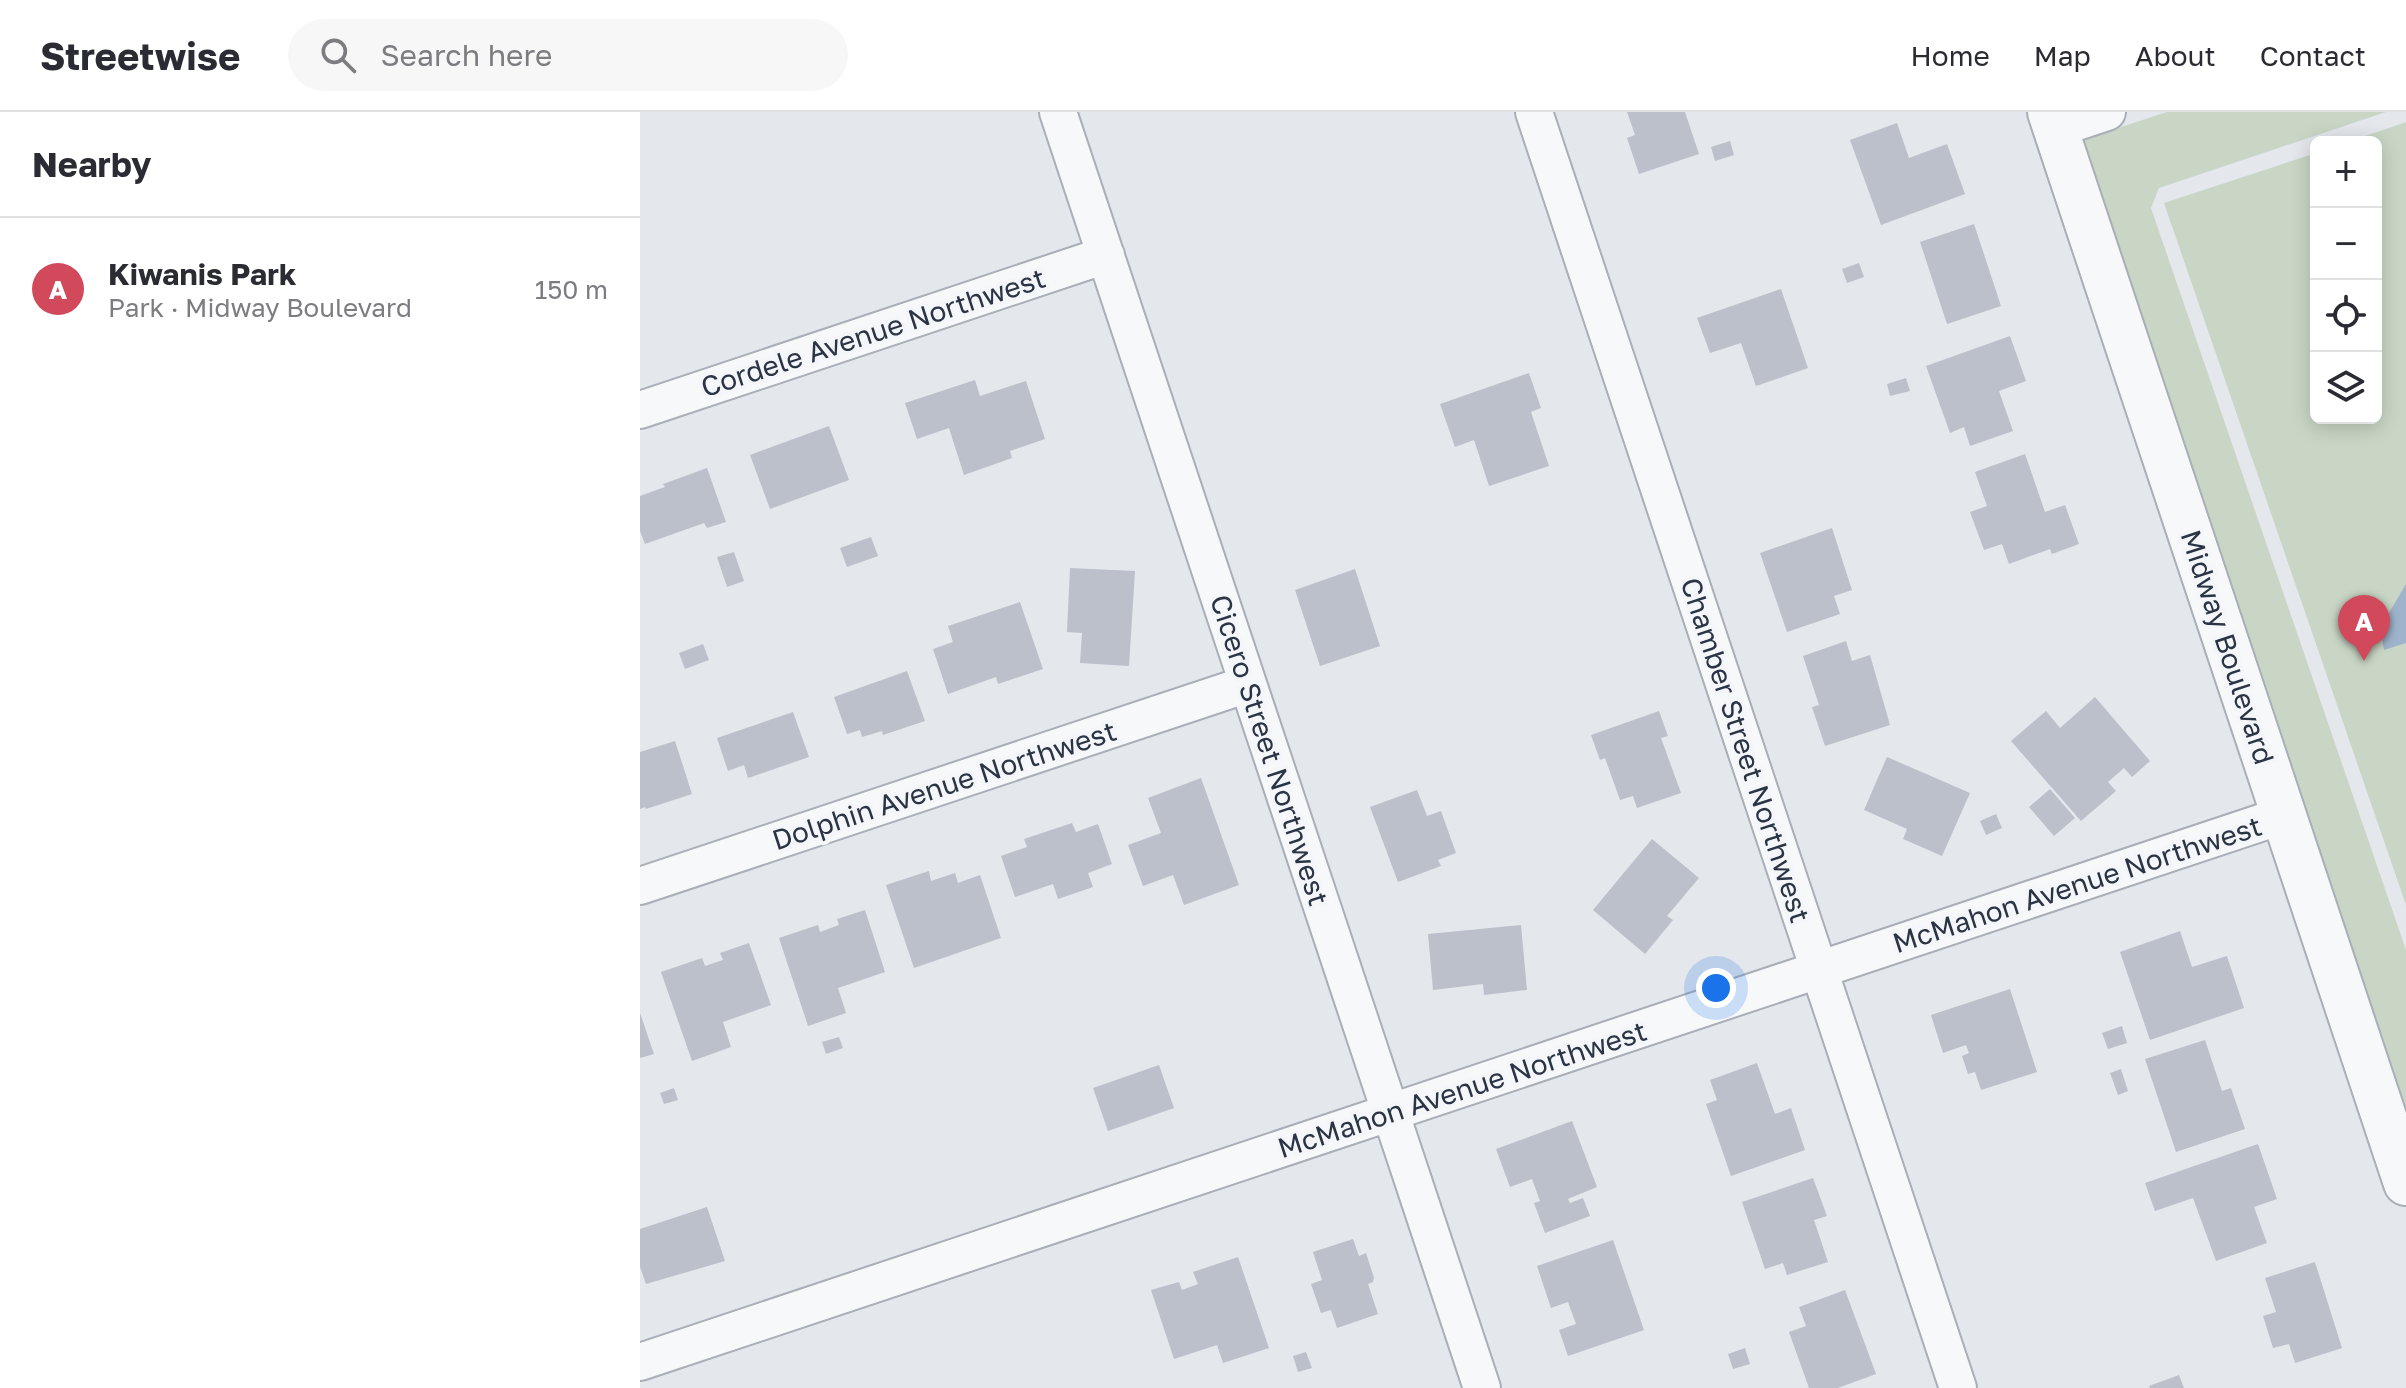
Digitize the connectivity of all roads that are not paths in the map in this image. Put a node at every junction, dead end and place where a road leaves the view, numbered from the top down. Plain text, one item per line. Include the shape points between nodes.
1 (1058, 112) edge
2 (1534, 112) edge
3 (2107, 112) edge
4 (2053, 120) edge
5 (1106, 255) junction
6 (640, 410) edge
7 (1248, 684) junction
8 (2284, 815) junction
9 (640, 886) edge
10 (1820, 969) junction
11 (1390, 1113) junction
12 (2406, 1183) edge
13 (640, 1362) edge
14 (1482, 1388) edge
15 (1958, 1388) edge

1 - 5 street, Cicero Street Northwest
2 - 10 street, Chamber Street Northwest
3 - 4 street
4 - 8 street, Midway Boulevard
5 - 6 street, Cordele Avenue Northwest
5 - 7 street, Cicero Street Northwest
7 - 9 street, Dolphin Avenue Northwest
7 - 11 street, Cicero Street Northwest
8 - 10 street, McMahon Avenue Northwest
8 - 12 street, Midway Boulevard
10 - 11 street, McMahon Avenue Northwest
10 - 15 street, Chamber Street Northwest
11 - 13 street, McMahon Avenue Northwest
11 - 14 street, Cicero Street Northwest

